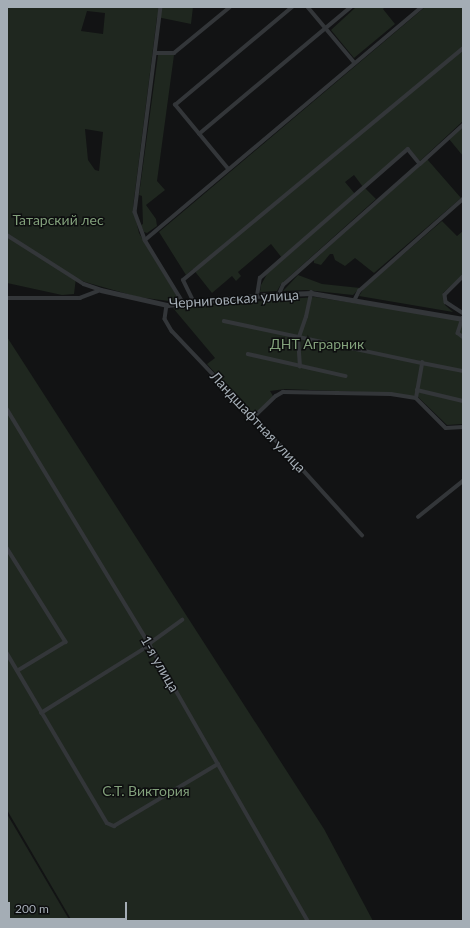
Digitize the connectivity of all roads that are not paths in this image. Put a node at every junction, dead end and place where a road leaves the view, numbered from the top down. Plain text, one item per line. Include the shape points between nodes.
1 (161, 7) edge
2 (230, 7) edge
3 (292, 7) edge
4 (308, 7) edge
5 (351, 7) edge
6 (422, 7) edge
7 (325, 28) junction
8 (463, 48) edge
9 (155, 53) junction
10 (355, 63) junction
11 (463, 125) edge
12 (198, 134) junction
13 (420, 164) junction
14 (228, 169) junction
15 (463, 199) edge
16 (7, 235) edge
17 (145, 240) junction
18 (463, 277) edge
19 (101, 290) junction
20 (279, 294) junction
21 (310, 294) junction
22 (257, 296) junction
23 (7, 298) edge
24 (355, 299) junction
25 (184, 304) junction
26 (194, 304) junction
27 (166, 305) junction
28 (463, 313) edge
29 (463, 319) edge
30 (224, 321) dead end
31 (300, 336) junction
32 (463, 337) edge
33 (248, 354) dead end
34 (422, 363) junction
35 (300, 367) junction
36 (463, 371) edge
37 (346, 376) dead end
38 (417, 390) junction
39 (416, 398) junction
40 (463, 401) edge
41 (7, 409) edge
42 (254, 417) junction
43 (463, 427) edge
44 (463, 481) edge
45 (418, 517) dead end
46 (362, 535) dead end
47 (7, 548) edge
48 (182, 620) dead end
49 (150, 644) junction
50 (7, 653) edge
51 (18, 671) junction
52 (41, 713) junction
53 (218, 764) junction
54 (308, 921) edge

1 - 9 street
2 - 9 street via 174,53
3 - 12 street via 175,105
4 - 7 street
5 - 7 street
6 - 10 street
7 - 10 street
7 - 12 street
8 - 26 street via 183,280
9 - 17 street via 135,212
10 - 14 street
11 - 13 street
12 - 14 street
13 - 20 street via 283,285
13 - 22 street via 408,149 260,278
14 - 17 street
15 - 24 street via 359,291
16 - 19 street via 84,284
17 - 25 street
18 - 28 street via 445,295 446,302
19 - 23 street via 75,298
19 - 27 street, Черниговская улица
20 - 21 street, Черниговская улица
20 - 22 street, Черниговская улица
21 - 24 street, Черниговская улица
21 - 31 street
22 - 26 street, Черниговская улица
24 - 29 street, Черниговская улица
25 - 26 street, Черниговская улица
25 - 27 street, Черниговская улица
27 - 42 street, Ландшафтная улица via 165,319 172,331
29 - 32 street via 458,333
30 - 31 street
31 - 34 street
31 - 35 street
33 - 35 street
34 - 36 street
34 - 38 street
35 - 37 street
38 - 39 street
38 - 40 street
39 - 42 street via 392,394 290,391 276,396
39 - 43 street via 446,428
41 - 49 street, 1-я улица
42 - 46 street, Ландшафтная улица
44 - 45 street
47 - 51 street via 66,642
48 - 49 street
49 - 52 street
49 - 53 street, 1-я улица
50 - 51 street
51 - 52 street
52 - 53 street via 107,823 114,826
53 - 54 street, 1-я улица

